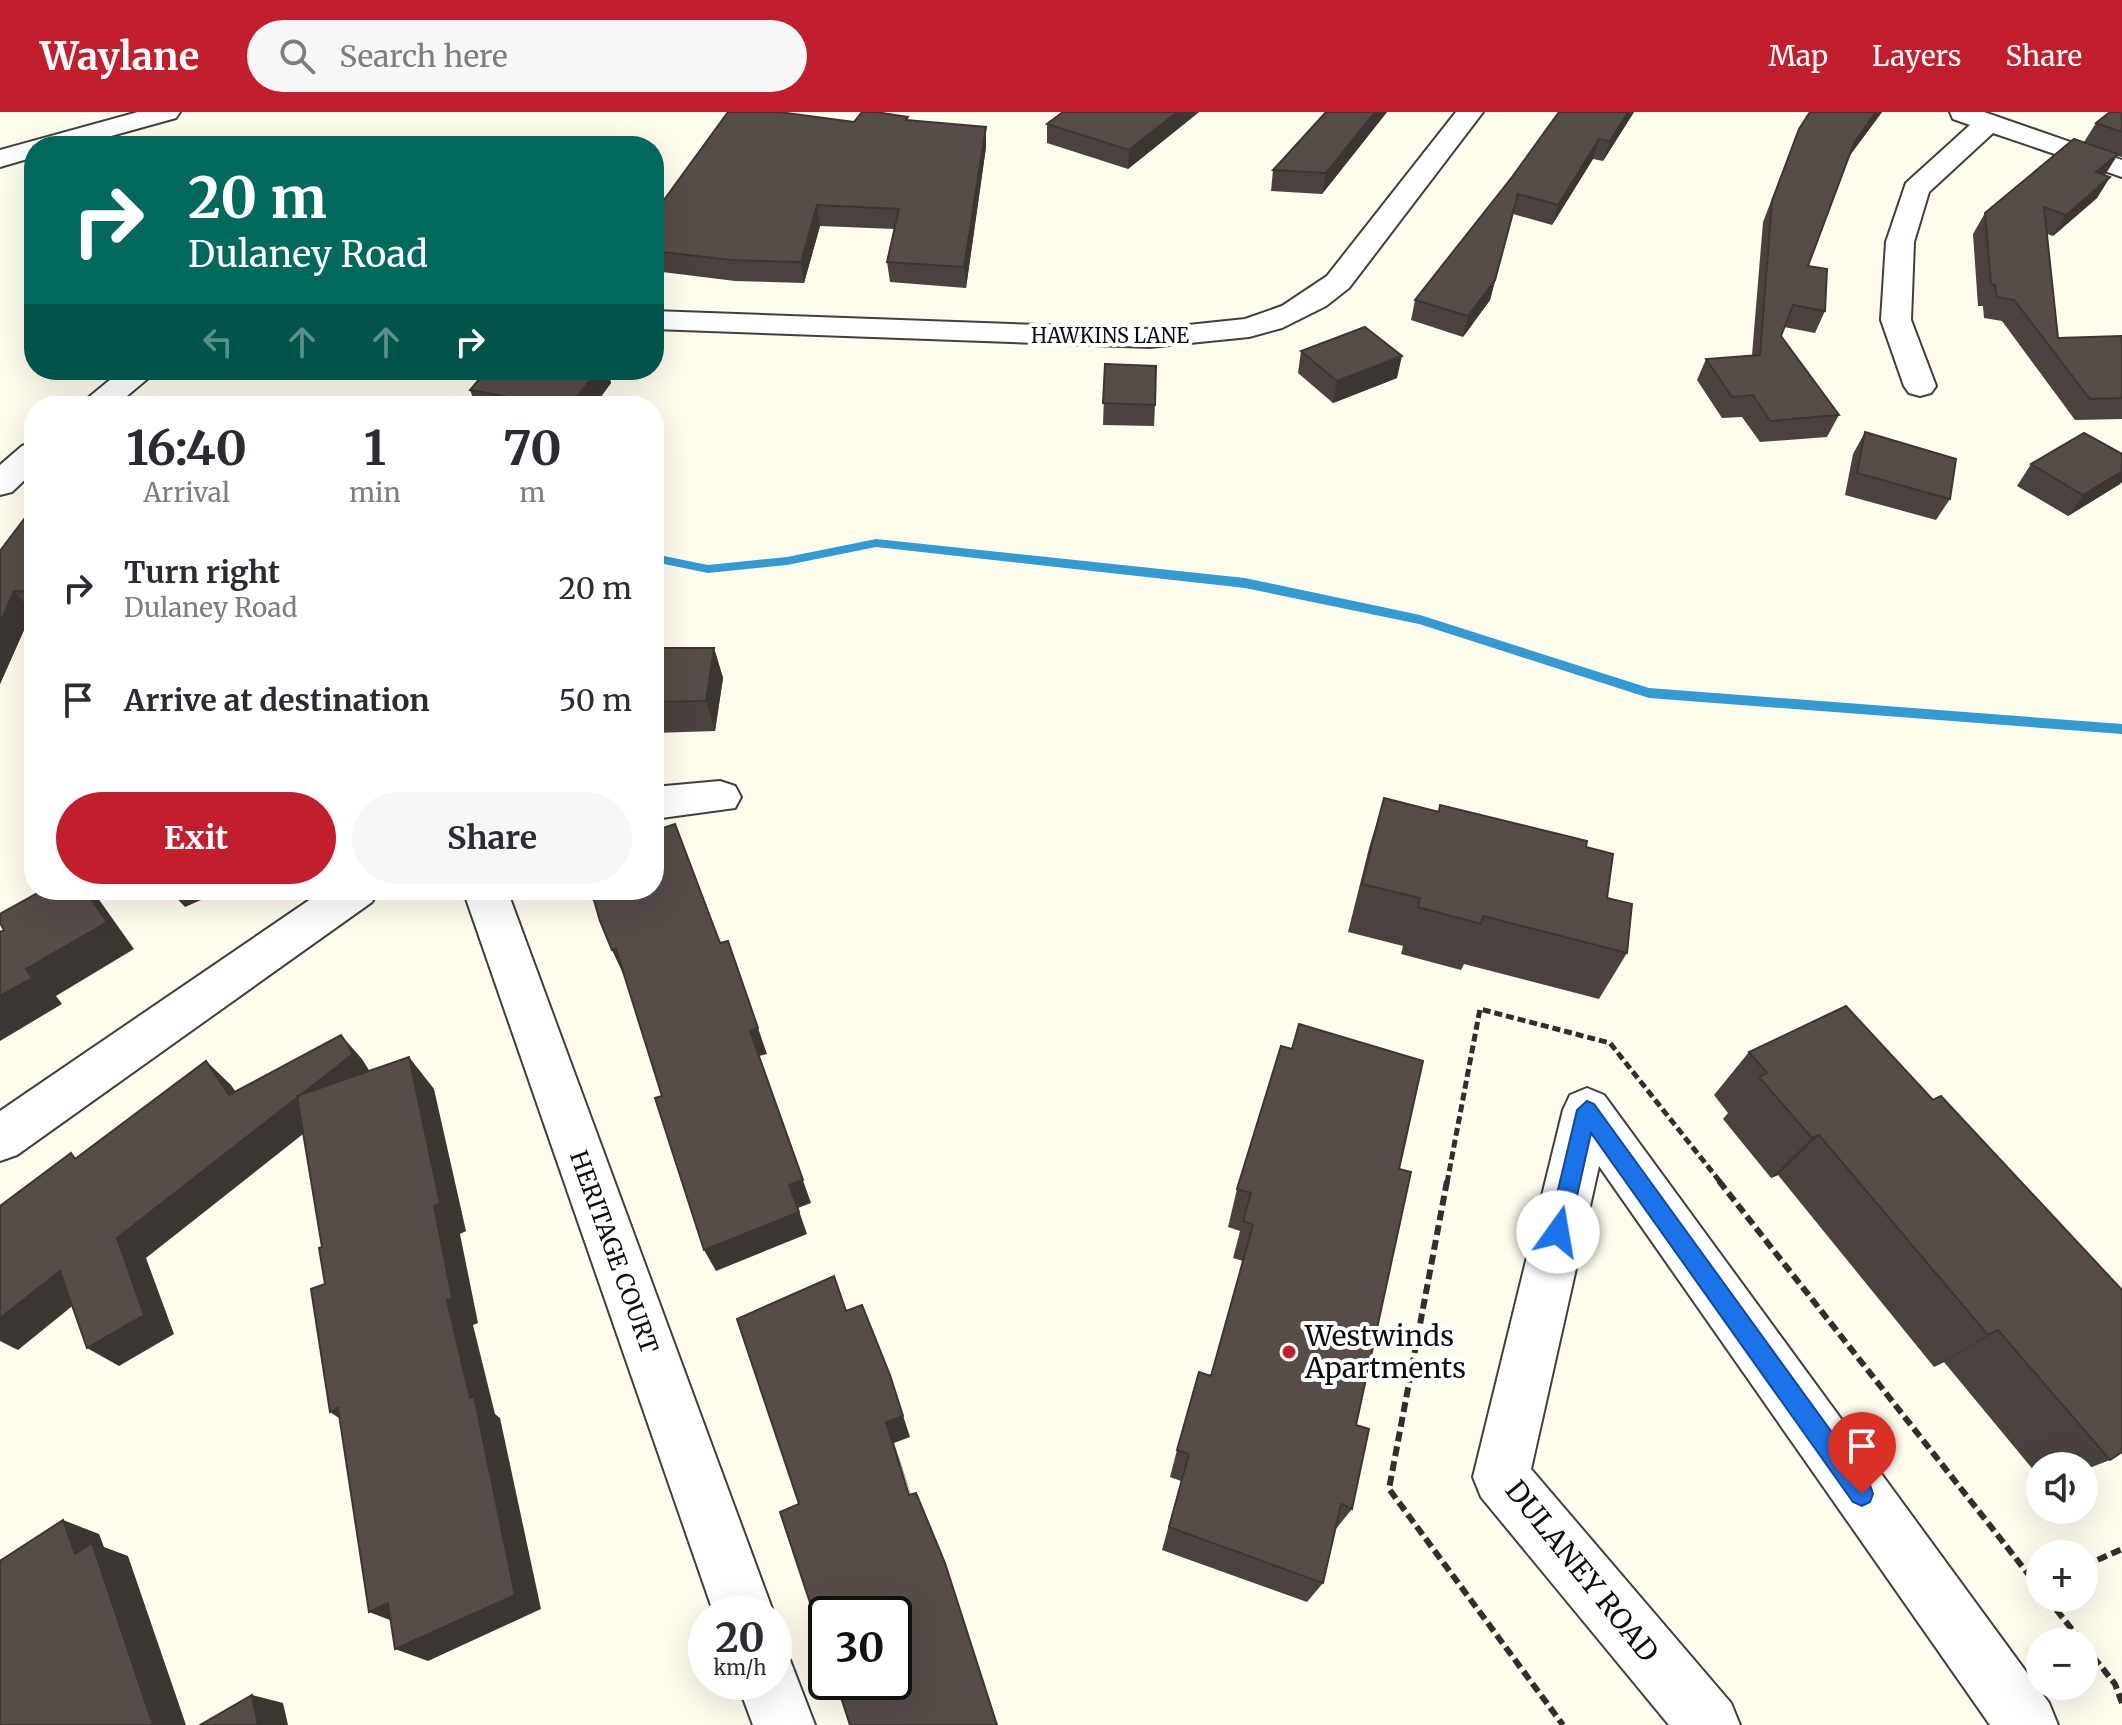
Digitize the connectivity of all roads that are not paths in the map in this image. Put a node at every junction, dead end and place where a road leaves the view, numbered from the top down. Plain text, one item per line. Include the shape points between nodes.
1 (167, 112) edge
2 (1470, 112) edge
3 (1959, 112) edge
4 (1990, 121) junction
5 (117, 128) edge
6 (85, 136) edge
7 (24, 152) edge
8 (0, 159) edge
9 (2122, 169) edge
10 (664, 320) edge
11 (129, 380) edge
12 (1920, 386) dead end
13 (107, 396) edge
14 (24, 462) edge
15 (0, 484) edge
16 (720, 797) dead end
17 (664, 802) edge
18 (343, 900) edge
19 (489, 900) edge
20 (0, 1139) edge
21 (738, 1596) edge
22 (775, 1700) edge
23 (784, 1725) edge
24 (1709, 1725) edge
25 (2027, 1725) edge

1 - 5 street
2 - 10 street, HAWKINS LANE via 1338,282 1312,304 1276,323 1150,338
3 - 4 street
4 - 9 street
4 - 12 street via 1916,189 1900,242 1896,320
5 - 6 street
7 - 8 street
11 - 13 street
14 - 15 street
16 - 17 street
18 - 20 street
19 - 21 street, HERITAGE COURT
22 - 23 street
24 - 25 street, DULANEY ROAD via 1501,1477 1587,1110

